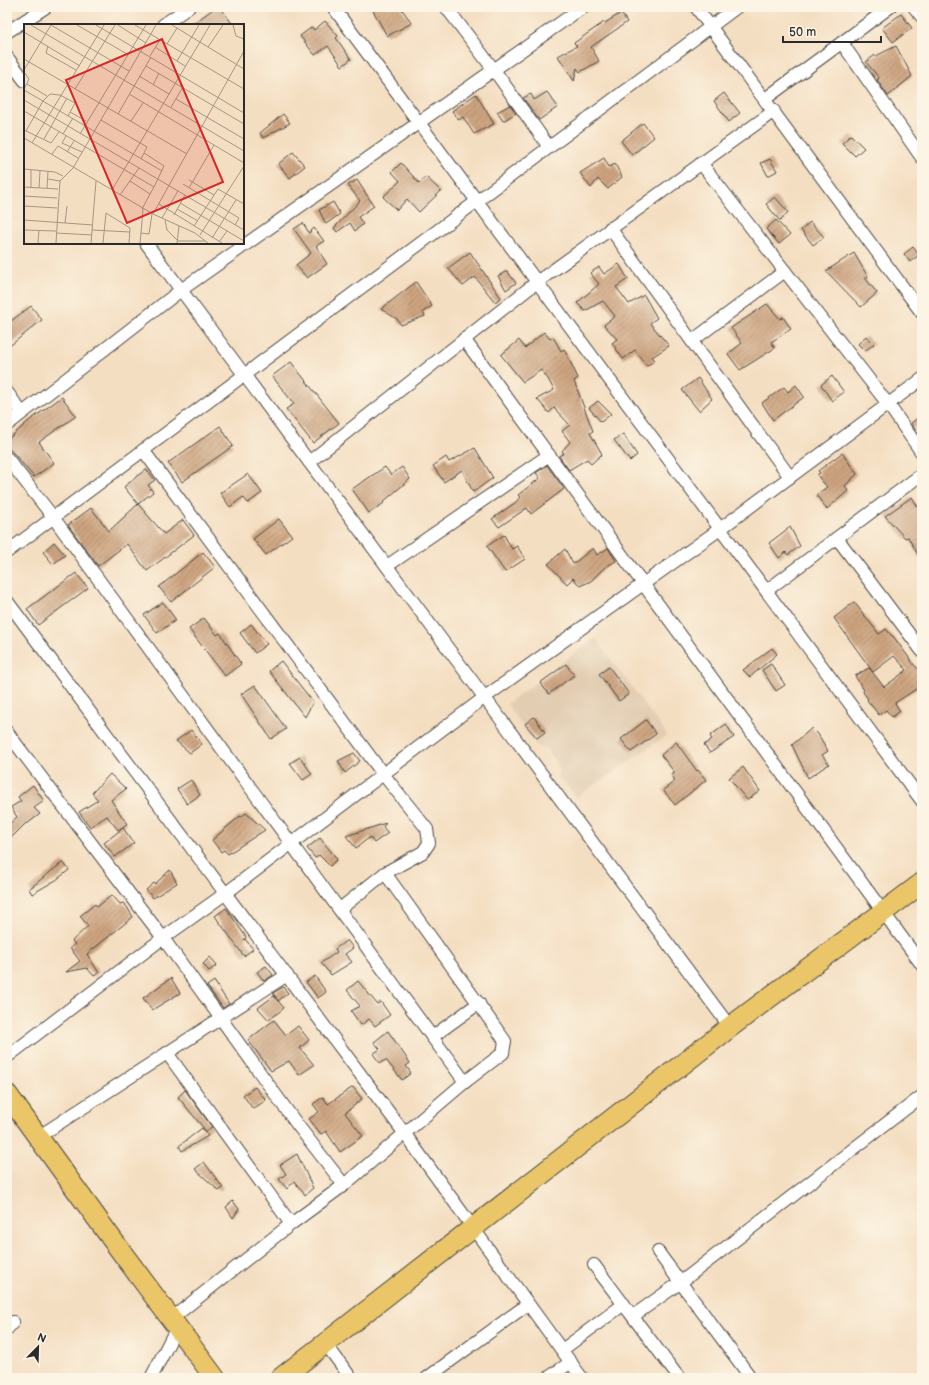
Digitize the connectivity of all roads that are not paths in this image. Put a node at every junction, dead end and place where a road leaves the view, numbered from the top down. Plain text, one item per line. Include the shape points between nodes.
1 (46, 7) edge
2 (189, 7) edge
3 (333, 7) edge
4 (446, 7) edge
5 (583, 7) edge
6 (696, 7) edge
7 (737, 7) edge
8 (890, 7) edge
9 (914, 7) edge
10 (922, 17) edge
11 (164, 24) edge
12 (710, 27) junction
13 (7, 32) edge
14 (842, 43) junction
15 (7, 57) edge
16 (494, 70) junction
17 (24, 80) edge
18 (765, 99) junction
19 (774, 110) junction
20 (419, 123) junction
21 (549, 147) junction
22 (922, 158) edge
23 (701, 163) junction
24 (477, 200) junction
25 (610, 228) junction
26 (147, 244) edge
27 (785, 271) junction
28 (537, 282) junction
29 (181, 290) junction
30 (922, 313) edge
31 (464, 339) junction
32 (692, 341) junction
33 (244, 374) junction
34 (922, 379) edge
35 (7, 392) edge
36 (888, 404) junction
37 (22, 413) junction
38 (7, 425) edge
39 (143, 450) junction
40 (922, 453) edge
41 (549, 455) junction
42 (7, 458) edge
43 (310, 462) junction
44 (922, 474) edge
45 (790, 477) junction
46 (53, 517) junction
47 (720, 529) junction
48 (837, 538) junction
49 (7, 552) edge
50 (387, 566) junction
51 (643, 584) junction
52 (766, 592) junction
53 (7, 601) edge
54 (922, 651) edge
55 (485, 697) junction
56 (7, 732) edge
57 (382, 774) junction
58 (922, 801) edge
59 (291, 844) junction
60 (385, 874) junction
61 (922, 883) edge
62 (226, 893) junction
63 (340, 909) junction
64 (884, 912) junction
65 (163, 938) junction
66 (922, 964) edge
67 (287, 975) junction
68 (479, 1003) junction
69 (221, 1018) junction
70 (730, 1027) junction
71 (432, 1036) junction
72 (168, 1053) junction
73 (7, 1057) edge
74 (465, 1082) junction
75 (7, 1094) edge
76 (922, 1096) edge
77 (405, 1134) junction
78 (38, 1137) junction
79 (344, 1185) junction
80 (291, 1224) junction
81 (474, 1229) junction
82 (658, 1252) dead end
83 (594, 1265) dead end
84 (681, 1282) junction
85 (528, 1304) junction
86 (624, 1304) junction
87 (633, 1316) junction
88 (174, 1323) junction
89 (325, 1343) junction
90 (562, 1350) junction
91 (571, 1362) junction
92 (151, 1378) edge
93 (215, 1378) edge
94 (281, 1378) edge
95 (351, 1378) edge
96 (427, 1378) edge
97 (548, 1378) edge
98 (582, 1378) edge
99 (679, 1378) edge
100 (751, 1378) edge

1 - 13 street
2 - 11 street
3 - 20 street
4 - 16 street
5 - 16 street
6 - 12 street
7 - 12 street
8 - 14 street
9 - 10 street
12 - 18 street
12 - 21 street
14 - 18 street
14 - 22 street
15 - 17 street
16 - 20 street
16 - 21 street
18 - 19 street
19 - 23 street
19 - 30 street
20 - 24 street
20 - 29 street
21 - 24 street
23 - 25 street
23 - 27 street
24 - 28 street
24 - 33 street
25 - 28 street
25 - 32 street
26 - 29 street
27 - 32 street
27 - 36 street
28 - 31 street
28 - 47 street
29 - 33 street
29 - 37 street
31 - 41 street
31 - 43 street
32 - 45 street
33 - 39 street
33 - 43 street
34 - 36 street
35 - 37 street
36 - 40 street
36 - 45 street
37 - 38 street
39 - 46 street
39 - 57 street
41 - 50 street
41 - 51 street
42 - 46 street
43 - 50 street
44 - 48 street
45 - 47 street
46 - 49 street
46 - 59 street
47 - 51 street
47 - 52 street
48 - 52 street
48 - 54 street
50 - 55 street
51 - 55 street
51 - 64 street
52 - 58 street
53 - 62 street
55 - 57 street
55 - 70 street
56 - 65 street
57 - 59 street
57 - 60 street via 427,829 429,837 429,843 423,852
59 - 62 street
59 - 63 street
60 - 63 street
60 - 68 street
61 - 64 main road
62 - 65 street
62 - 67 street
63 - 71 street
64 - 66 street
64 - 70 main road
65 - 69 street
65 - 73 street
67 - 69 street
67 - 77 street
68 - 71 street
68 - 74 street via 505,1041 505,1046 503,1053
69 - 72 street
69 - 79 street
70 - 81 main road
71 - 74 street
72 - 78 street
72 - 80 street
74 - 77 street
75 - 78 main road
76 - 84 street
77 - 79 street
77 - 81 street
78 - 88 main road
79 - 80 street
80 - 88 street
81 - 85 street
81 - 89 main road
82 - 84 street
83 - 86 street
84 - 87 street
84 - 100 street
85 - 90 street
85 - 96 street
86 - 87 street
86 - 90 street
87 - 99 street
88 - 92 street
88 - 93 main road
89 - 94 main road
89 - 95 street
90 - 91 street
91 - 97 street
91 - 98 street

